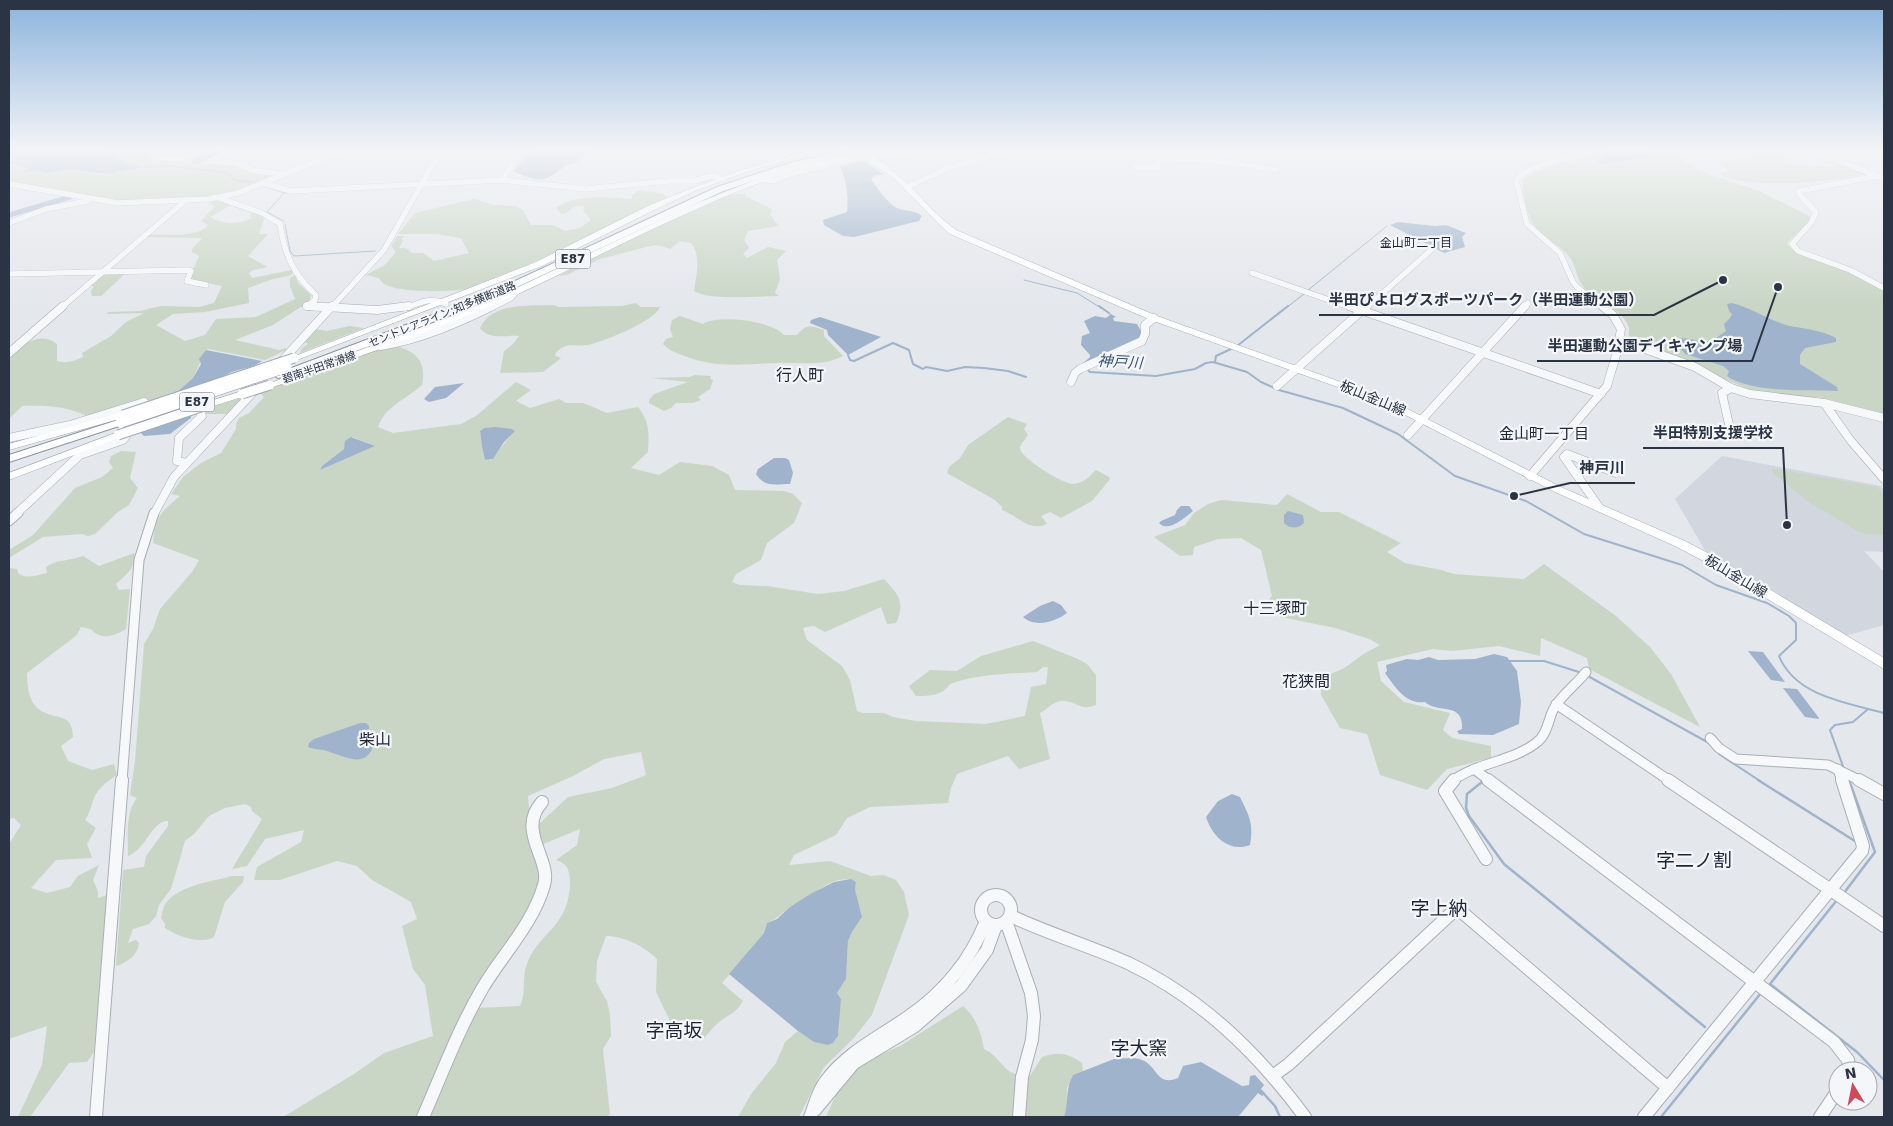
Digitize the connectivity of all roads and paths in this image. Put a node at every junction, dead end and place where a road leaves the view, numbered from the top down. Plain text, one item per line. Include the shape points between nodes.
1 (185, 200) edge
2 (90, 201) edge
3 (99, 201) edge
4 (174, 201) edge
5 (226, 201) edge
6 (412, 201) edge
7 (669, 201) edge
8 (688, 201) edge
9 (696, 201) edge
10 (707, 201) edge
11 (919, 201) edge
12 (1521, 201) edge
13 (1806, 201) edge
14 (9, 223) edge
15 (1431, 250) dead end
16 (103, 272) junction
17 (1252, 273) dead end
18 (9, 274) edge
19 (206, 285) dead end
20 (1884, 288) edge
21 (517, 290) junction
22 (444, 303) junction
23 (1528, 303) dead end
24 (332, 308) junction
25 (1362, 311) junction
26 (1154, 318) junction
27 (1620, 340) junction
28 (380, 346) junction
29 (9, 353) edge
30 (1483, 353) junction
31 (292, 355) junction
32 (1297, 369) junction
33 (1071, 382) dead end
34 (1277, 386) dead end
35 (1731, 388) junction
36 (1601, 394) junction
37 (1824, 403) junction
38 (1884, 418) edge
39 (1423, 420) junction
40 (120, 425) junction
41 (1730, 429) dead end
42 (1408, 435) dead end
43 (9, 438) edge
44 (9, 447) edge
45 (9, 458) edge
46 (186, 463) junction
47 (9, 464) edge
48 (1616, 473) dead end
49 (1530, 476) junction
50 (9, 477) edge
51 (1884, 479) edge
52 (1599, 507) junction
53 (9, 521) edge
54 (1884, 664) edge
55 (1586, 672) dead end
56 (1556, 704) junction
57 (1710, 738) dead end
58 (1474, 769) junction
59 (1838, 769) junction
60 (1884, 794) edge
61 (542, 802) dead end
62 (1486, 859) dead end
63 (1837, 894) junction
64 (1000, 921) junction
65 (1884, 926) edge
66 (1754, 982) junction
67 (1848, 1061) edge
68 (1274, 1075) junction
69 (1668, 1088) junction
70 (1828, 1105) edge
71 (811, 1115) edge
72 (96, 1117) edge
73 (423, 1117) edge
74 (1019, 1117) edge
75 (1306, 1117) edge
76 (1644, 1117) edge
77 (1820, 1117) edge

1 - 16 street
2 - 14 street via 46,209
3 - 4 street
5 - 24 street via 277,221 288,259 300,279 316,295 315,300 306,306
6 - 24 street via 384,250
7 - 22 main road, 碧南半田常滑線 via 563,254
8 - 40 highway, セントレアライン;知多横断道路 / E87, bridge via 466,301
9 - 40 highway, セントレアライン;知多横断道路 / E87 via 486,298 278,375
10 - 21 main road, 碧南半田常滑線
11 - 26 main road, 板山金山線 via 953,232
12 - 27 street via 1527,224 1564,258 1578,288 1613,315 1621,329
13 - 20 street via 1816,212 1811,223 1792,244 1794,248 1855,272
15 - 25 street
16 - 18 street
16 - 19 street via 189,270 186,281
16 - 29 street
17 - 25 street
21 - 28 main road, 碧南半田常滑線
21 - 28 street via 511,298 467,317 393,345
22 - 24 street via 436,298 427,298 397,309
22 - 31 main road, 碧南半田常滑線
23 - 30 street
24 - 31 street
25 - 30 street
25 - 32 street
26 - 32 main road, 板山金山線
26 - 33 street via 1145,325 1142,341 1080,369
27 - 35 street via 1695,368
27 - 36 street via 1610,379
28 - 40 main road, 碧南半田常滑線, bridge via 200,407
30 - 36 street
30 - 39 street
31 - 40 main road, 碧南半田常滑線, bridge
31 - 46 street
31 - 46 street via 284,353 258,368 228,378 198,403 202,416 200,421 182,433 178,443 178,461
32 - 34 street
32 - 39 main road, 板山金山線 via 1368,394
35 - 37 street via 1762,397
35 - 41 street via 1722,392
36 - 49 street
37 - 38 street
37 - 51 street
39 - 42 street
39 - 49 main road, 板山金山線
40 - 44 main road, 碧南半田常滑線
40 - 45 highway, セントレアライン;知多横断道路 / E87
40 - 47 highway, セントレアライン;知多横断道路 / E87
40 - 50 main road, 碧南半田常滑線
43 - 53 street via 62,427 144,402 123,429 126,436 123,440 84,453
46 - 72 street via 158,504 146,530 139,560
48 - 52 street via 1567,454 1564,457
49 - 52 main road, 板山金山線
52 - 54 main road, 板山金山線 via 1715,562
55 - 56 street
56 - 58 street via 1548,730 1537,743 1513,756
56 - 63 street
57 - 59 street via 1736,759 1809,763
58 - 62 street via 1457,776 1445,791
58 - 66 street
59 - 60 street
59 - 63 street via 1863,846
61 - 73 street via 536,805 532,814 545,883 519,933 474,1004
63 - 65 street
63 - 66 street
64 - 68 street via 1125,962 1163,982 1223,1023
64 - 71 street via 961,986 884,1038 854,1063
64 - 74 street via 1031,992 1034,1016 1032,1040 1022,1077
66 - 67 street via 1834,1042
66 - 69 street
68 - 69 street via 1457,908
68 - 75 street
69 - 76 street
70 - 77 street

